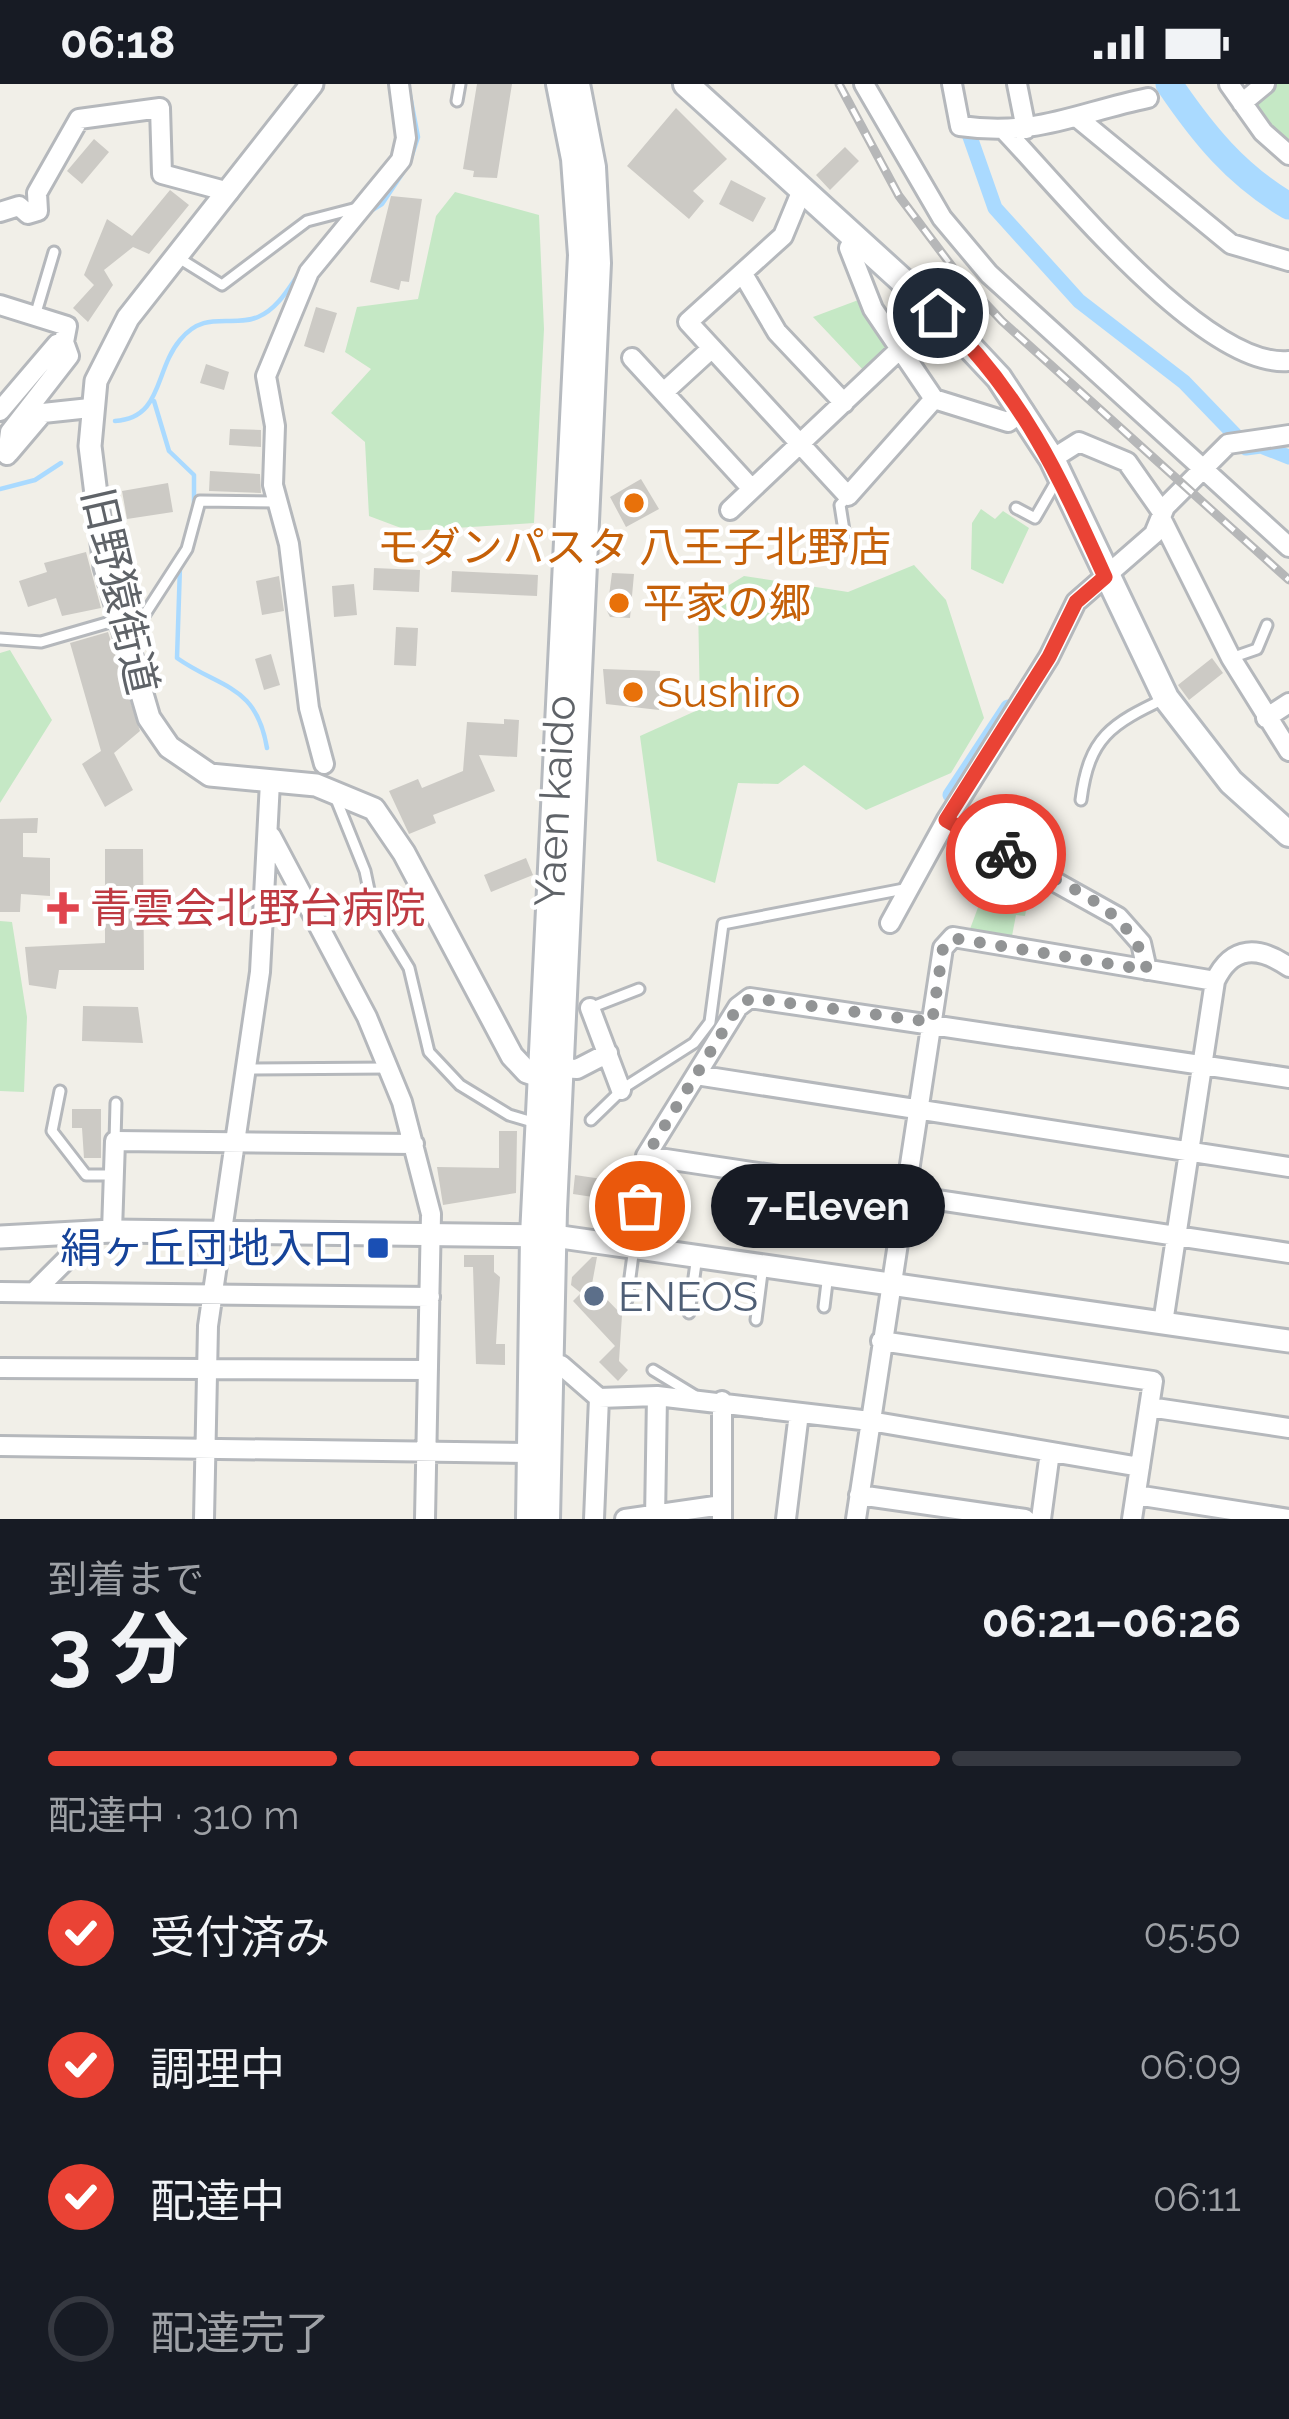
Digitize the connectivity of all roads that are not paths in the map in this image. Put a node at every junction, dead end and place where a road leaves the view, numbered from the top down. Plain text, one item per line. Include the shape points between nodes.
1 (312, 84) edge
2 (399, 84) edge
3 (460, 84) edge
4 (559, 84) edge
5 (577, 84) edge
6 (686, 84) edge
7 (864, 84) edge
8 (952, 84) edge
9 (1017, 84) edge
10 (1229, 84) edge
11 (1265, 84) edge
12 (1148, 98) dead end
13 (457, 101) dead end
14 (1242, 103) junction
15 (1079, 119) junction
16 (1016, 130) junction
17 (1289, 155) edge
18 (802, 190) junction
19 (229, 192) junction
20 (366, 208) junction
21 (10, 209) edge
22 (856, 238) junction
23 (54, 252) dead end
24 (177, 257) junction
25 (1289, 261) edge
26 (743, 274) junction
27 (0, 305) edge
28 (938, 313) junction
29 (35, 316) junction
30 (64, 343) junction
31 (712, 348) junction
32 (899, 350) junction
33 (632, 358) dead end
34 (1289, 361) edge
35 (664, 392) junction
36 (934, 398) junction
37 (844, 403) junction
38 (90, 408) junction
39 (0, 411) edge
40 (1024, 411) junction
41 (1289, 435) edge
42 (800, 444) junction
43 (3, 457) edge
44 (1056, 468) junction
45 (1202, 470) junction
46 (752, 489) junction
47 (848, 496) junction
48 (277, 502) junction
49 (1016, 508) dead end
50 (730, 510) dead end
51 (1162, 515) junction
52 (1289, 547) edge
53 (825, 555) dead end
54 (1105, 577) junction
55 (121, 608) junction
56 (1267, 625) dead end
57 (0, 640) edge
58 (1232, 658) junction
59 (1166, 698) junction
60 (1289, 703) edge
61 (1266, 718) junction
62 (1289, 751) edge
63 (324, 764) dead end
64 (270, 782) junction
65 (332, 789) junction
66 (1081, 800) dead end
67 (946, 820) junction
68 (269, 832) junction
69 (1289, 834) edge
70 (909, 888) junction
71 (890, 923) dead end
72 (1289, 967) edge
73 (1147, 970) junction
74 (1215, 981) junction
75 (639, 988) dead end
76 (590, 1008) joint
77 (932, 1022) junction
78 (608, 1053) junction
79 (1203, 1065) junction
80 (388, 1068) junction
81 (247, 1069) junction
82 (553, 1076) junction
83 (696, 1076) junction
84 (1289, 1078) edge
85 (622, 1090) junction
86 (60, 1091) dead end
87 (116, 1103) dead end
88 (916, 1111) junction
89 (591, 1120) dead end
90 (538, 1124) junction
91 (115, 1141) junction
92 (233, 1142) junction
93 (414, 1144) junction
94 (1189, 1151) junction
95 (646, 1156) junction
96 (1289, 1167) edge
97 (114, 1175) junction
98 (904, 1193) junction
99 (112, 1231) junction
100 (219, 1231) junction
101 (431, 1234) junction
102 (543, 1236) junction
103 (1177, 1236) junction
104 (0, 1238) edge
105 (634, 1246) junction
106 (1289, 1253) edge
107 (70, 1255) dead end
108 (697, 1256) junction
109 (763, 1265) junction
110 (828, 1274) junction
111 (889, 1283) junction
112 (0, 1292) edge
113 (34, 1292) junction
114 (212, 1295) junction
115 (430, 1297) junction
116 (627, 1300) dead end
117 (824, 1307) dead end
118 (689, 1313) dead end
119 (756, 1320) dead end
120 (1163, 1323) junction
121 (881, 1341) junction
122 (1289, 1341) edge
123 (550, 1363) junction
124 (0, 1368) edge
125 (428, 1370) junction
126 (652, 1370) dead end
127 (207, 1371) junction
128 (657, 1396) junction
129 (696, 1397) junction
130 (599, 1398) junction
131 (722, 1401) junction
132 (1149, 1407) junction
133 (799, 1412) junction
134 (870, 1420) junction
135 (1289, 1428) edge
136 (0, 1446) edge
137 (207, 1448) junction
138 (427, 1450) junction
139 (1050, 1452) junction
140 (530, 1453) junction
141 (1140, 1468) junction
142 (859, 1495) junction
143 (1136, 1495) junction
144 (722, 1512) edge
145 (655, 1516) edge
146 (204, 1519) edge
147 (425, 1519) edge
148 (529, 1519) edge
149 (547, 1519) edge
150 (593, 1519) edge
151 (625, 1519) edge
152 (786, 1519) edge
153 (856, 1519) edge
154 (1025, 1519) edge
155 (1041, 1519) edge
156 (1132, 1519) edge
157 (1289, 1519) edge

1 - 19 street, 旧野猿街道
2 - 20 street via 406,138
3 - 13 lane
4 - 82 main road, Yaen kaido via 578,197 580,286
5 - 82 main road, Yaen kaido via 593,167 598,263
6 - 18 main road
7 - 45 street via 942,218 989,274
8 - 16 street via 960,126
9 - 16 street
10 - 14 street
11 - 14 street
12 - 15 street
14 - 17 street
15 - 16 street
15 - 25 street via 1231,244
16 - 34 street via 1162,298 1264,364
18 - 22 main road
18 - 26 street via 783,236
19 - 21 street via 162,174 160,108 79,118 37,193 23,193
19 - 24 street, 旧野猿街道
20 - 24 lane via 308,221 222,285
20 - 48 street via 309,272 266,376
22 - 28 main road
22 - 32 street via 849,248
23 - 29 lane
24 - 38 street, 旧野猿街道 via 112,343
26 - 31 street via 688,322
26 - 37 street via 777,332
27 - 29 street
28 - 32 street
28 - 40 main road
29 - 30 street via 67,326
30 - 39 street
30 - 43 street via 69,356 10,432
31 - 35 street
31 - 42 street
32 - 36 street
32 - 37 street
33 - 35 street
35 - 46 street
36 - 40 street via 1008,422
36 - 47 street
37 - 42 street
38 - 43 street via 44,413
38 - 55 street, 旧野猿街道 via 94,505
40 - 44 main road
41 - 45 street via 1228,444
42 - 46 street
42 - 47 street
44 - 49 lane via 1035,518
44 - 51 street via 1079,442 1120,457
44 - 54 main road
45 - 51 street
45 - 52 street
46 - 50 street
47 - 53 lane via 839,506 845,537
48 - 55 lane via 200,501 187,549 136,628
48 - 63 street
51 - 54 street via 1154,534
51 - 58 street
54 - 59 main road
54 - 67 street via 1076,602
55 - 57 lane via 41,642
55 - 64 street, 旧野猿街道 via 149,718 169,747 209,775
56 - 58 lane via 1257,649
58 - 61 street
59 - 66 lane via 1097,741
59 - 69 main road via 1231,782
60 - 61 street
61 - 62 street
64 - 65 street, 旧野猿街道
64 - 68 street
65 - 82 street, 旧野猿街道 via 387,823 512,1055 527,1072
65 - 90 lane via 373,909 409,968 429,1052 460,1085
67 - 70 street
67 - 73 street via 1118,916 1141,943
68 - 80 street
68 - 81 street
70 - 71 street
70 - 85 lane via 723,924 710,1022 694,1043
72 - 74 street via 1260,951 1240,952
73 - 74 street
73 - 77 street via 953,938 943,948
74 - 79 street
75 - 76 lane
76 - 78 street
77 - 79 street
77 - 83 street via 751,998
77 - 88 street
78 - 82 street
78 - 85 street
79 - 84 street
79 - 94 street
80 - 81 lane
80 - 93 street
81 - 92 street
82 - 90 main road, Yaen kaido
82 - 102 main road, Yaen kaido
83 - 88 street
83 - 95 street
85 - 89 lane
86 - 97 lane via 52,1131 86,1175
87 - 91 lane
88 - 94 street
88 - 98 street
90 - 102 main road, Yaen kaido
91 - 92 street
91 - 97 street
92 - 93 street
92 - 100 street
93 - 101 street
94 - 96 street
94 - 103 street
95 - 98 street
95 - 105 street
97 - 99 street
98 - 103 street
98 - 111 street
99 - 100 street
99 - 104 street
100 - 101 street
100 - 114 street
101 - 102 street
101 - 115 street
102 - 105 street
102 - 123 main road, Yaen kaido
102 - 140 main road, Yaen kaido
103 - 106 street
103 - 120 street
105 - 108 street
105 - 116 lane
107 - 113 street
108 - 109 street
108 - 118 lane
109 - 110 street
109 - 119 lane
110 - 111 street
110 - 117 lane
111 - 120 street
111 - 121 street
112 - 113 street
113 - 114 street
114 - 115 street
114 - 127 street
115 - 125 street
120 - 122 street
121 - 132 street via 1154,1381
121 - 134 street
123 - 130 street
123 - 149 main road, Yaen kaido
124 - 127 street
125 - 127 street
125 - 138 street
126 - 129 lane
127 - 137 street
128 - 129 street
128 - 130 street
128 - 145 street
129 - 131 street
130 - 150 street
131 - 133 street
131 - 144 street
132 - 135 street
132 - 141 street
133 - 134 street
133 - 152 street
134 - 139 street
134 - 142 street
136 - 137 street
137 - 138 street
137 - 146 street
138 - 140 street
138 - 147 street
139 - 141 street
139 - 155 street
140 - 148 main road, Yaen kaido
141 - 143 street
142 - 153 street
142 - 154 street
143 - 156 street
143 - 157 street
144 - 145 street
145 - 151 street

